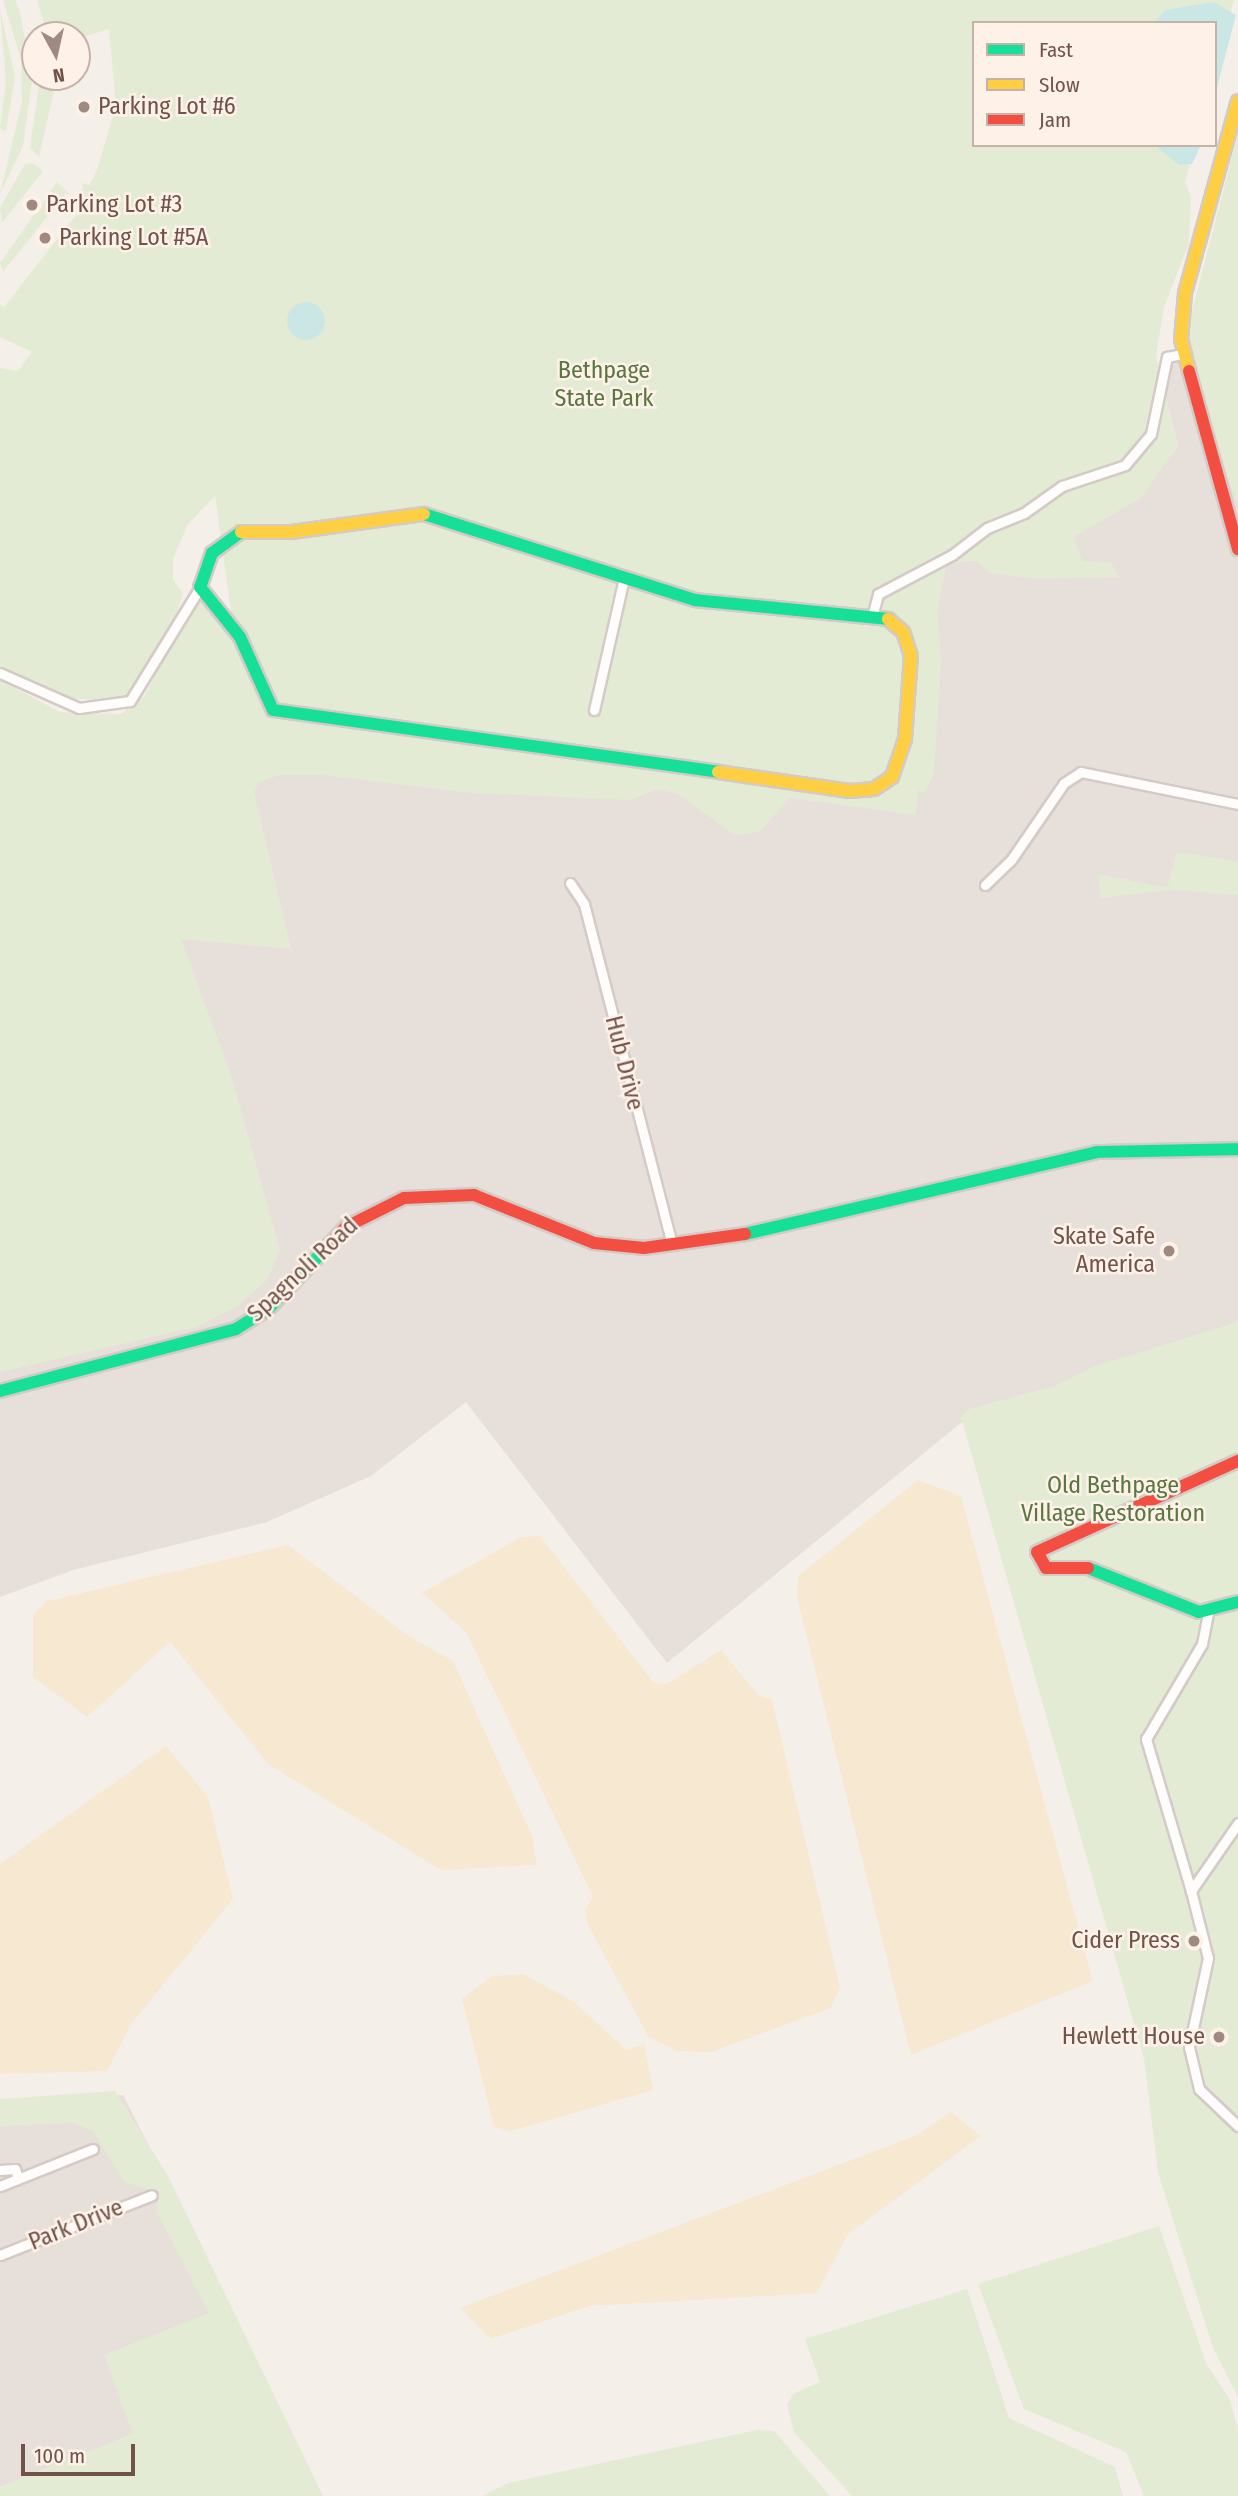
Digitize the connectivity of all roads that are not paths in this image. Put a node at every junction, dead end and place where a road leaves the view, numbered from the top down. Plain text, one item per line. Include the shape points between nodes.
1 (1238, 101) edge
2 (1182, 354) junction
3 (1238, 549) edge
4 (624, 578) junction
5 (200, 587) junction
6 (873, 613) junction
7 (0, 673) edge
8 (594, 710) dead end
9 (1238, 804) edge
10 (570, 883) dead end
11 (985, 885) dead end
12 (1238, 1149) edge
13 (672, 1245) junction
14 (0, 1391) edge
15 (1238, 1461) edge
16 (1238, 1602) edge
17 (1208, 1612) junction
18 (1238, 1822) edge
19 (1182, 1861) junction
20 (1206, 1864) junction
21 (1191, 1891) junction
22 (1238, 2126) edge
23 (93, 2149) dead end
24 (0, 2170) edge
25 (18, 2178) junction
26 (0, 2186) edge
27 (152, 2194) dead end
28 (0, 2255) edge

1 - 2 street via 1185,293
2 - 3 street
2 - 6 street via 1167,357 1151,434 1125,465 1062,486 1024,513 987,527 952,555 878,594
4 - 5 street via 425,514 292,532 240,532 212,553
4 - 6 street via 695,600
4 - 8 street
5 - 6 street via 240,637 273,709 850,791 874,789 892,777 905,739 908,644 895,623
5 - 7 street via 184,605 172,641 130,701 79,708
9 - 11 street via 1081,772 1064,783 1011,860
10 - 13 street, Hub Drive via 584,904
12 - 13 street, Spagnoli Road via 1119,1149 788,1228
13 - 14 street, Spagnoli Road via 594,1243 474,1195 404,1198 346,1227 269,1308 236,1329
15 - 17 street via 1037,1552 1046,1568 1094,1568 1171,1605
16 - 17 street
17 - 19 street via 1202,1644 1147,1730
18 - 20 street
19 - 20 street via 1191,1867
19 - 21 street
20 - 21 street
21 - 22 street via 1208,1958 1189,2047 1191,2074
23 - 25 street
24 - 25 street via 15,2169
25 - 26 street
27 - 28 street, Park Drive

